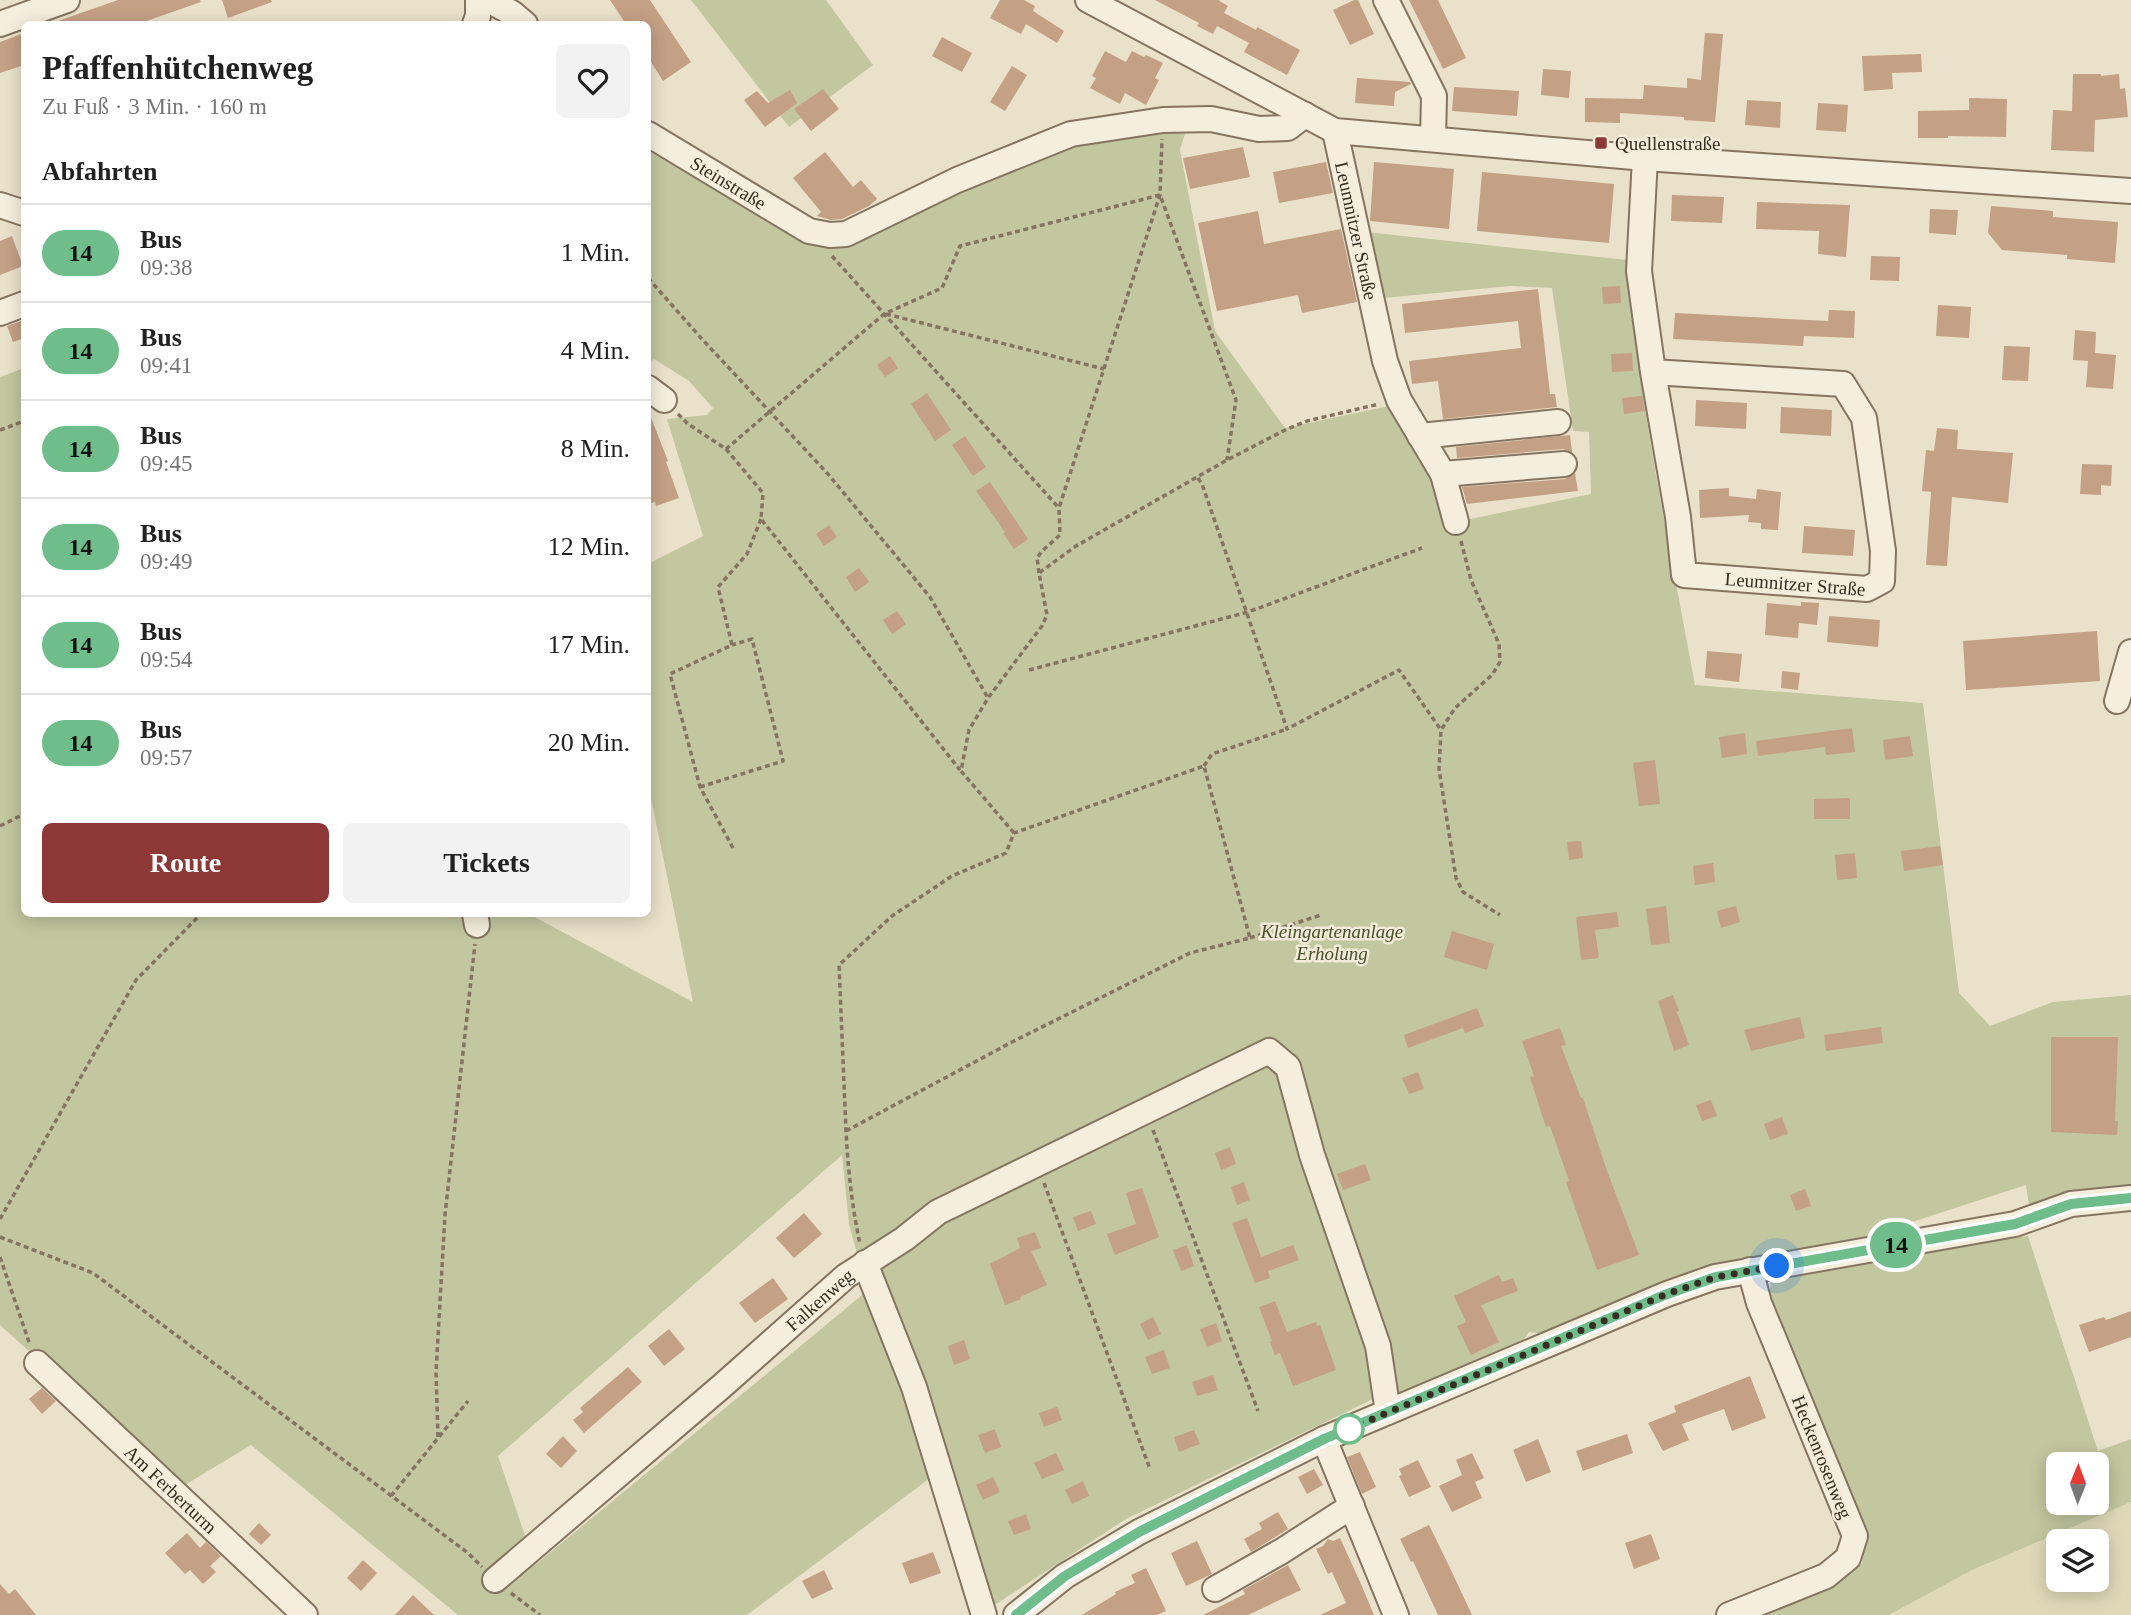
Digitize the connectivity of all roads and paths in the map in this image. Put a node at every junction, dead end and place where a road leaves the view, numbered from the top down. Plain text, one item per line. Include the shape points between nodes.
1 (67, 0) edge
2 (478, 0) edge
3 (488, 0) edge
4 (1088, 0) edge
5 (1386, 0) edge
6 (475, 21) edge
7 (521, 21) edge
8 (0, 24) edge
9 (1305, 115) junction
10 (1163, 120) junction
11 (1335, 131) junction
12 (651, 136) edge
13 (1433, 139) junction
14 (1645, 158) junction
15 (2131, 191) edge
16 (1160, 195) junction
17 (0, 205) edge
18 (21, 212) edge
19 (809, 231) junction
20 (651, 281) edge
21 (21, 305) edge
22 (0, 313) edge
23 (884, 314) junction
24 (1104, 369) junction
25 (1653, 372) junction
26 (656, 394) edge
27 (1399, 400) junction
28 (770, 412) junction
29 (21, 422) edge
30 (1558, 422) dead end
31 (0, 430) edge
32 (1420, 436) junction
33 (726, 449) junction
34 (1227, 460) junction
35 (1564, 464) dead end
36 (1443, 474) junction
37 (1198, 478) junction
38 (1059, 508) junction
39 (761, 519) junction
40 (1456, 522) joint
41 (1422, 548) dead end
42 (1039, 573) junction
43 (1248, 611) junction
44 (732, 645) junction
45 (2131, 652) edge
46 (1029, 670) dead end
47 (989, 698) junction
48 (2117, 701) dead end
49 (1287, 729) junction
50 (1441, 730) junction
51 (1203, 766) junction
52 (961, 771) junction
53 (700, 787) junction
54 (21, 816) edge
55 (0, 826) edge
56 (1014, 833) junction
57 (733, 848) dead end
58 (1321, 915) dead end
59 (1500, 915) dead end
60 (198, 917) edge
61 (476, 919) edge
62 (1250, 938) junction
63 (1147, 1112) junction
64 (846, 1131) junction
65 (1037, 1164) junction
66 (2131, 1198) edge
67 (0, 1219) edge
68 (0, 1237) edge
69 (0, 1257) edge
70 (865, 1263) junction
71 (1750, 1270) junction
72 (37, 1363) joint
73 (468, 1401) dead end
74 (1258, 1411) dead end
75 (1388, 1412) junction
76 (438, 1437) junction
77 (1324, 1439) junction
78 (1150, 1469) dead end
79 (391, 1496) junction
80 (1352, 1506) junction
81 (495, 1580) junction
82 (1215, 1589) dead end
83 (304, 1615) edge
84 (540, 1615) edge
85 (984, 1615) edge
86 (1016, 1615) edge
87 (1396, 1615) edge
88 (1729, 1615) edge

1 - 8 street
2 - 6 street
3 - 7 street
4 - 9 street
5 - 13 street via 1434,96
9 - 10 street via 1288,128 1259,129 1210,118
9 - 11 street
10 - 16 path
10 - 19 street via 1071,134 957,180 846,234
11 - 13 street
11 - 27 street, Leumnitzer Straße via 1385,361
12 - 19 street, Steinstraße
13 - 14 street
14 - 15 street
14 - 25 street, Leumnitzer Straße via 1639,271
16 - 23 path via 960,246 942,288
16 - 24 path
16 - 34 path via 1236,400
17 - 18 street
19 - 23 path
20 - 28 path
21 - 22 street
23 - 24 path
23 - 28 path
23 - 38 path
24 - 38 path
25 - 25 street, Leumnitzer Straße via 1684,575 1867,589 1882,581 1883,551 1864,418 1843,384
26 - 33 path via 688,424
27 - 32 street, Leumnitzer Straße
27 - 34 path via 1307,421
28 - 33 path
28 - 47 path via 828,474 929,597
29 - 31 path
30 - 32 street
32 - 36 street, Leumnitzer Straße
33 - 39 path via 763,493
34 - 37 path
35 - 36 street
36 - 40 street, Leumnitzer Straße
37 - 42 path via 1076,546
37 - 43 path
38 - 42 path via 1060,535 1037,558
39 - 44 path via 747,554 718,587
39 - 52 path
40 - 50 path via 1471,580 1499,644 1500,662 1455,708
41 - 43 path
42 - 47 path via 1047,615
43 - 46 path
43 - 49 path
44 - 53 path via 670,674
44 - 53 path via 752,639 783,761
45 - 48 street
47 - 52 path via 969,730
49 - 50 path via 1399,670
49 - 51 path via 1212,754
50 - 59 path via 1439,769 1456,878 1463,892
51 - 56 path
51 - 62 path
52 - 56 path
53 - 57 path
54 - 55 path
56 - 64 path via 1006,853 952,876 892,916 839,965
58 - 62 path
60 - 67 path via 136,980
61 - 76 path via 445,1214 436,1372
62 - 64 path via 1190,953
63 - 65 street
63 - 74 path
63 - 75 street via 1269,1051 1288,1066 1312,1155 1378,1346
64 - 70 path via 851,1193
65 - 70 street via 937,1212 904,1240
65 - 78 path
66 - 71 street via 2071,1204 2015,1224
68 - 79 path via 93,1273
69 - 72 path
70 - 81 street, Falkenweg
70 - 85 street, Falkenweg via 914,1387
71 - 75 street via 1667,1294
71 - 88 street, Heckenrosenweg via 1759,1303 1855,1536 1848,1558 1826,1576
72 - 83 street, Am Ferberturm
73 - 76 path
75 - 77 street
76 - 79 path
77 - 80 street
77 - 86 street via 1139,1532 1065,1576
79 - 81 path via 468,1553
80 - 82 street
80 - 87 street
81 - 84 path

